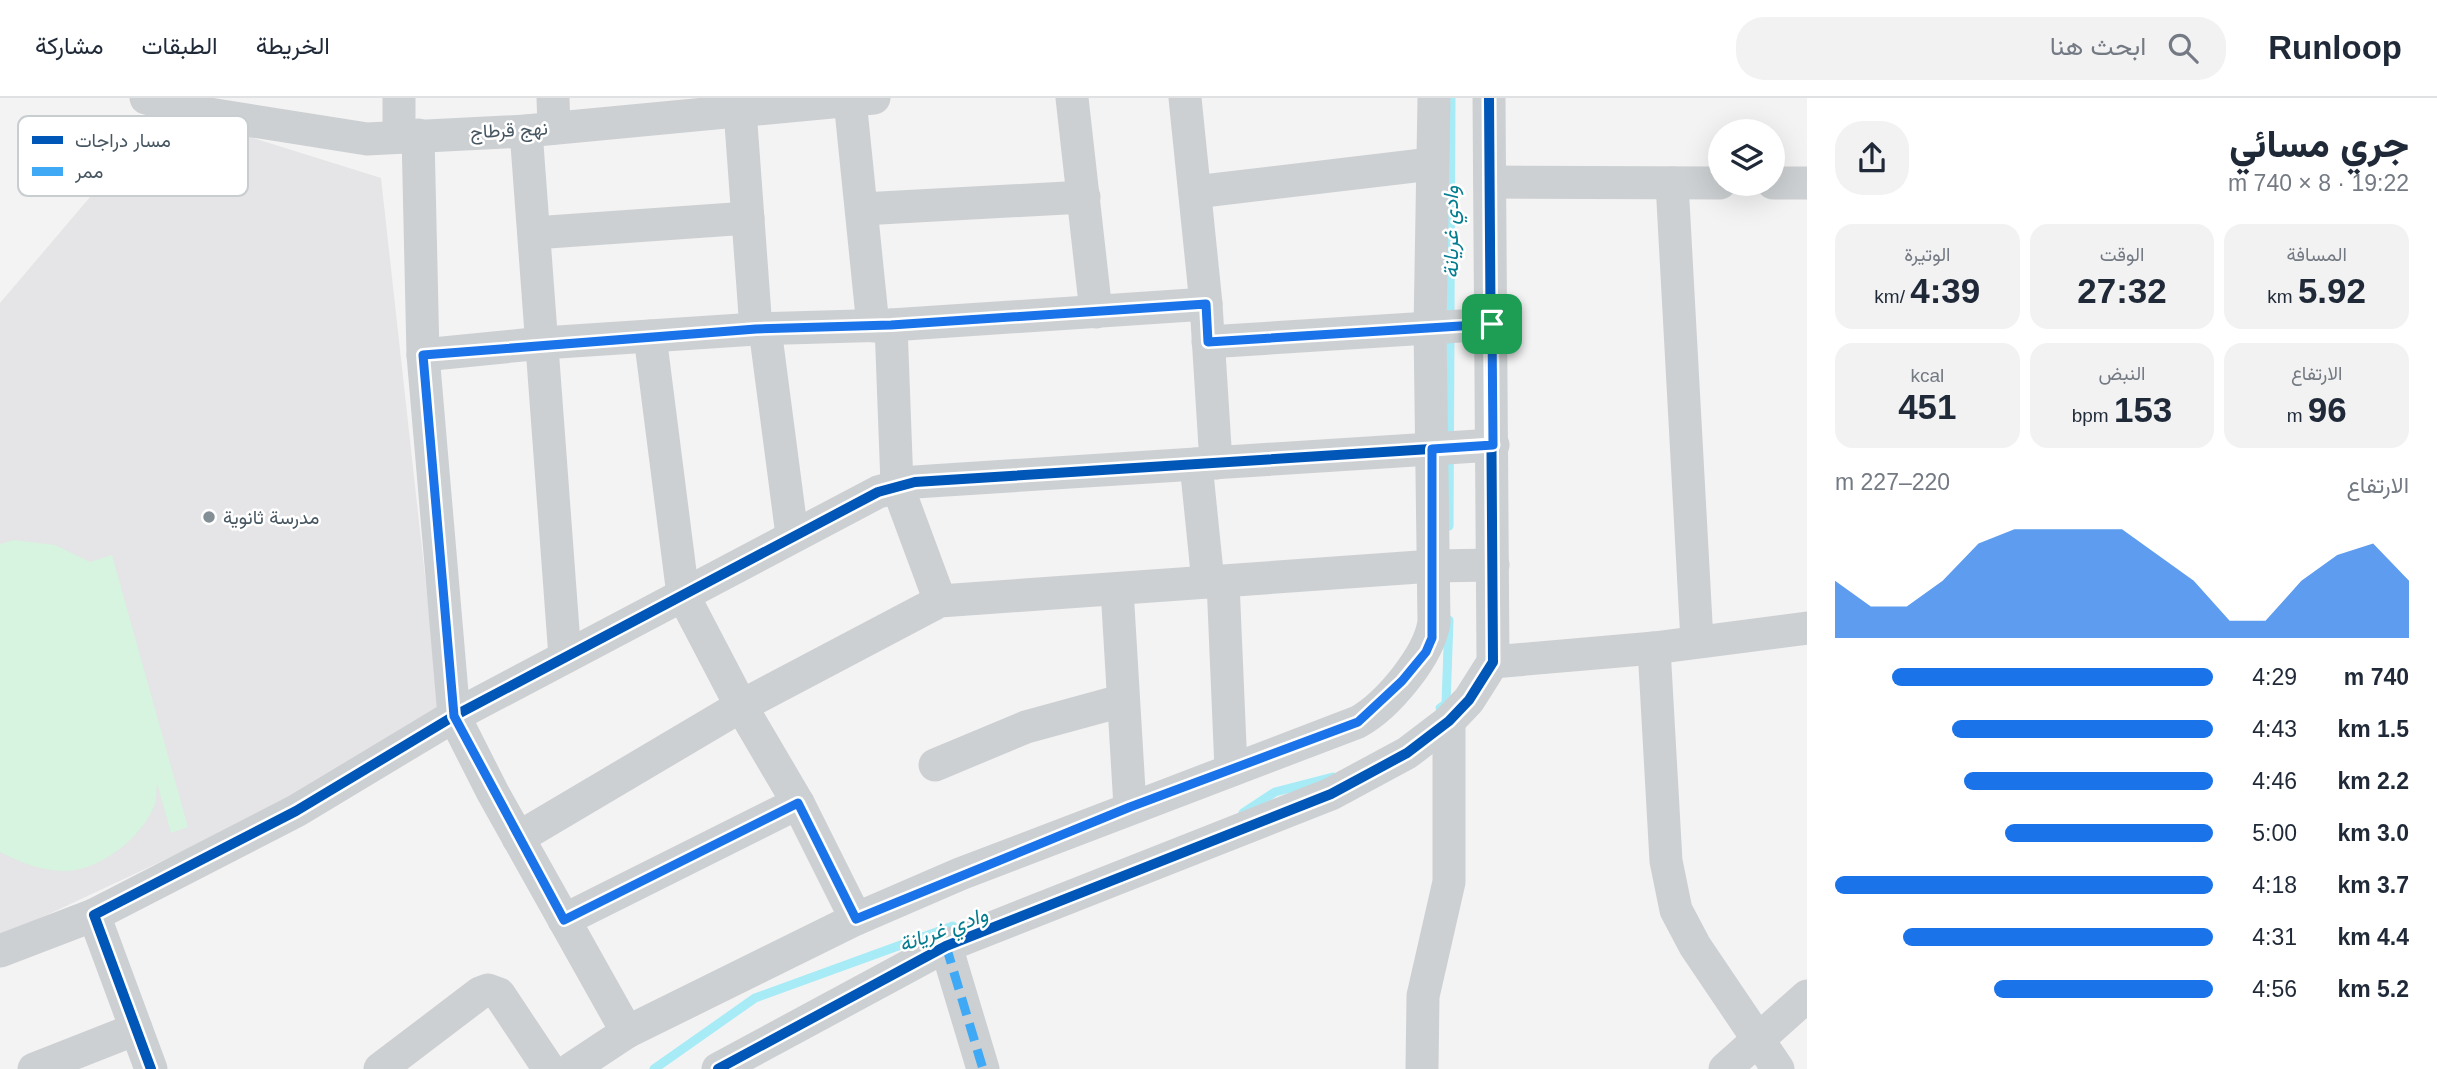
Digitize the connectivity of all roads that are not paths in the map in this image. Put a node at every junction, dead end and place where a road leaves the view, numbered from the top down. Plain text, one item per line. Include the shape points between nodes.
1 (146, 98) edge
2 (399, 98) edge
3 (1073, 98) edge
4 (1185, 98) edge
5 (1434, 98) edge
6 (1489, 98) edge
7 (862, 99) edge
8 (209, 106) edge
9 (740, 110) junction
10 (544, 119) edge
11 (409, 135) junction
12 (1431, 164) junction
13 (1490, 182) junction
14 (1672, 183) junction
15 (1708, 183) edge
16 (1785, 183) edge
17 (1807, 183) edge
18 (1195, 192) junction
19 (1084, 197) junction
20 (862, 209) junction
21 (748, 218) junction
22 (534, 233) junction
23 (1206, 304) junction
24 (1096, 312) junction
25 (1492, 324) junction
26 (882, 326) junction
27 (1430, 328) junction
28 (761, 329) junction
29 (650, 336) junction
30 (1208, 342) junction
31 (543, 343) junction
32 (423, 355) junction
33 (1493, 445) junction
34 (1432, 449) junction
35 (1206, 464) junction
36 (897, 485) junction
37 (792, 535) junction
38 (1493, 565) junction
39 (1433, 566) junction
40 (1215, 582) junction
41 (1117, 589) junction
42 (682, 595) junction
43 (940, 601) junction
44 (1807, 628) edge
45 (1697, 641) junction
46 (1654, 648) junction
47 (565, 657) junction
48 (1493, 662) junction
49 (1121, 701) junction
50 (741, 706) junction
51 (454, 716) junction
52 (1449, 721) junction
53 (935, 765) dead end
54 (1231, 769) junction
55 (798, 803) junction
56 (1130, 807) junction
57 (518, 838) junction
58 (94, 915) junction
59 (856, 919) junction
60 (564, 920) junction
61 (946, 946) junction
62 (0, 951) edge
63 (1807, 996) edge
64 (136, 1029) junction
65 (627, 1032) junction
66 (1759, 1038) junction
67 (34, 1069) edge
68 (151, 1069) edge
69 (380, 1069) edge
70 (549, 1069) edge
71 (571, 1069) edge
72 (718, 1069) edge
73 (983, 1069) edge
74 (1422, 1069) edge
75 (1726, 1069) edge
76 (1778, 1069) edge

1 - 8 street, نهج قرطاج
2 - 11 street
3 - 19 street
4 - 18 street
5 - 12 street
6 - 13 street
7 - 9 street, نهج قرطاج
7 - 20 street
8 - 11 street, نهج قرطاج via 367,139
9 - 10 street, نهج قرطاج
9 - 21 street
10 - 11 street, نهج قرطاج
10 - 22 street
11 - 32 street
12 - 18 street
12 - 27 street
13 - 14 street
13 - 25 street
14 - 15 street
14 - 45 street
16 - 17 street
18 - 23 street
19 - 20 street
19 - 24 street
20 - 26 street
21 - 22 street
21 - 28 street
22 - 31 street
23 - 24 street
23 - 30 street
24 - 26 street
25 - 27 street
25 - 33 street
26 - 28 street
26 - 36 street
27 - 30 street
27 - 34 street
28 - 29 street
28 - 37 street
29 - 31 street
29 - 42 street
30 - 35 street
31 - 32 street
31 - 47 street
32 - 51 street
33 - 34 street
33 - 38 street
34 - 35 street
34 - 39 street
35 - 36 street
35 - 40 street
36 - 37 street
36 - 43 street
37 - 42 street
38 - 39 street
38 - 48 street
39 - 40 street
39 - 54 street via 1432,638 1426,652 1386,697 1358,722
40 - 41 street
40 - 54 street
41 - 43 street
41 - 49 street
42 - 47 street
42 - 50 street
43 - 50 street
44 - 45 street
45 - 46 street
46 - 48 street
46 - 66 street via 1666,861 1676,910 1695,946
47 - 51 street
48 - 52 street
49 - 53 street via 1026,727
49 - 56 street
50 - 55 street
50 - 57 street
51 - 57 street
51 - 58 street via 296,811
52 - 61 street via 1408,752 1331,794
52 - 74 street via 1449,882 1423,996
54 - 56 street
55 - 59 street
55 - 60 street
56 - 59 street
57 - 60 street
58 - 62 street
58 - 64 street
59 - 65 street
60 - 65 street
61 - 72 street
61 - 73 street
63 - 66 street
64 - 67 street
64 - 68 street
65 - 71 street
66 - 75 street
66 - 76 street
69 - 70 street via 488,990 499,994

